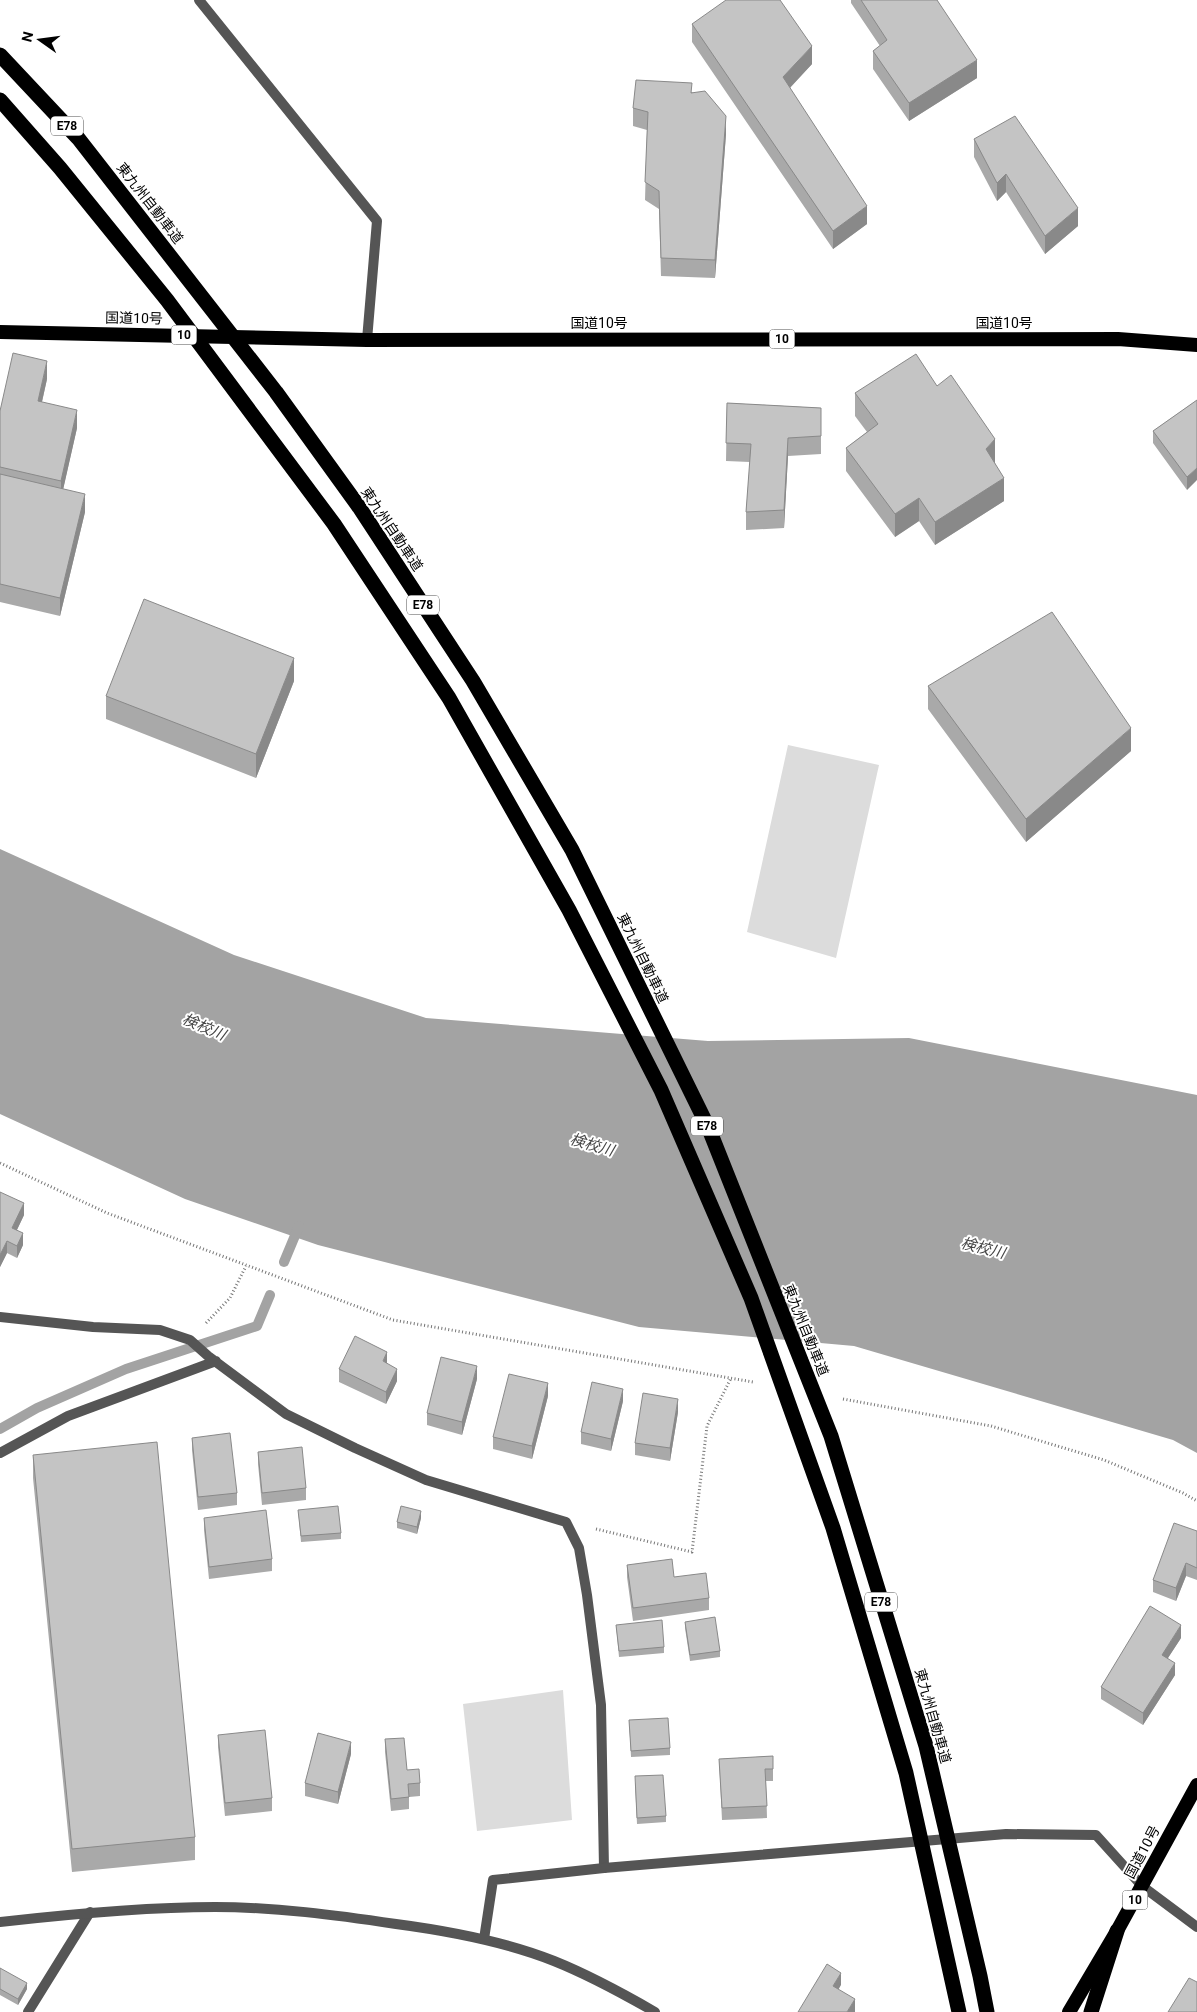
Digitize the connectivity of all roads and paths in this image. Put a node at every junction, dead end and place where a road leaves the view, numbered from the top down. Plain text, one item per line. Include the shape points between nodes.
1 (199, 0) edge
2 (0, 55) edge
3 (0, 100) edge
4 (0, 332) edge
5 (367, 340) junction
6 (1197, 345) edge
7 (0, 1163) edge
8 (246, 1266) junction
9 (0, 1317) edge
10 (190, 1340) junction
11 (212, 1358) junction
12 (731, 1378) junction
13 (760, 1383) dead end
14 (837, 1398) dead end
15 (0, 1453) edge
16 (1197, 1501) edge
17 (566, 1522) junction
18 (1197, 1785) edge
19 (604, 1868) junction
20 (1142, 1886) junction
21 (90, 1912) junction
22 (0, 1922) edge
23 (1197, 1927) edge
24 (1117, 1931) junction
25 (484, 1939) junction
26 (28, 2012) edge
27 (655, 2012) edge
28 (959, 2012) edge
29 (987, 2012) edge
30 (1069, 2012) edge
31 (1091, 2012) edge

1 - 5 street via 378,221
2 - 29 highway, 東九州自動車道 / E78 via 78,138 276,392 359,507 462,664 576,859 709,1129 831,1436 931,1767
3 - 28 highway, E78 via 167,300 334,524 443,690 531,841 662,1090 751,1298 833,1528 906,1773
4 - 5 highway, 国道10号 / 10
5 - 6 highway, 国道10号 / 10 via 1118,339
7 - 8 path via 107,1213
8 - 10 path via 230,1298
8 - 12 path via 393,1320
9 - 10 street via 160,1330
10 - 11 street
11 - 15 street via 68,1416
11 - 17 street via 286,1414 355,1448 426,1480
12 - 13 path
12 - 17 path via 707,1426 692,1552
14 - 16 path via 991,1426 1104,1460
17 - 19 street via 579,1548 588,1595 601,1705
18 - 20 highway, 国道10号 / 10
19 - 20 street via 1006,1834 1096,1835
19 - 25 street via 493,1880
20 - 23 street
20 - 24 highway, 国道10号 / 10
21 - 22 street
21 - 25 street via 216,1907 326,1914
21 - 26 street
24 - 30 highway, 国道10号 / 10
24 - 31 highway
25 - 27 street via 553,1960

